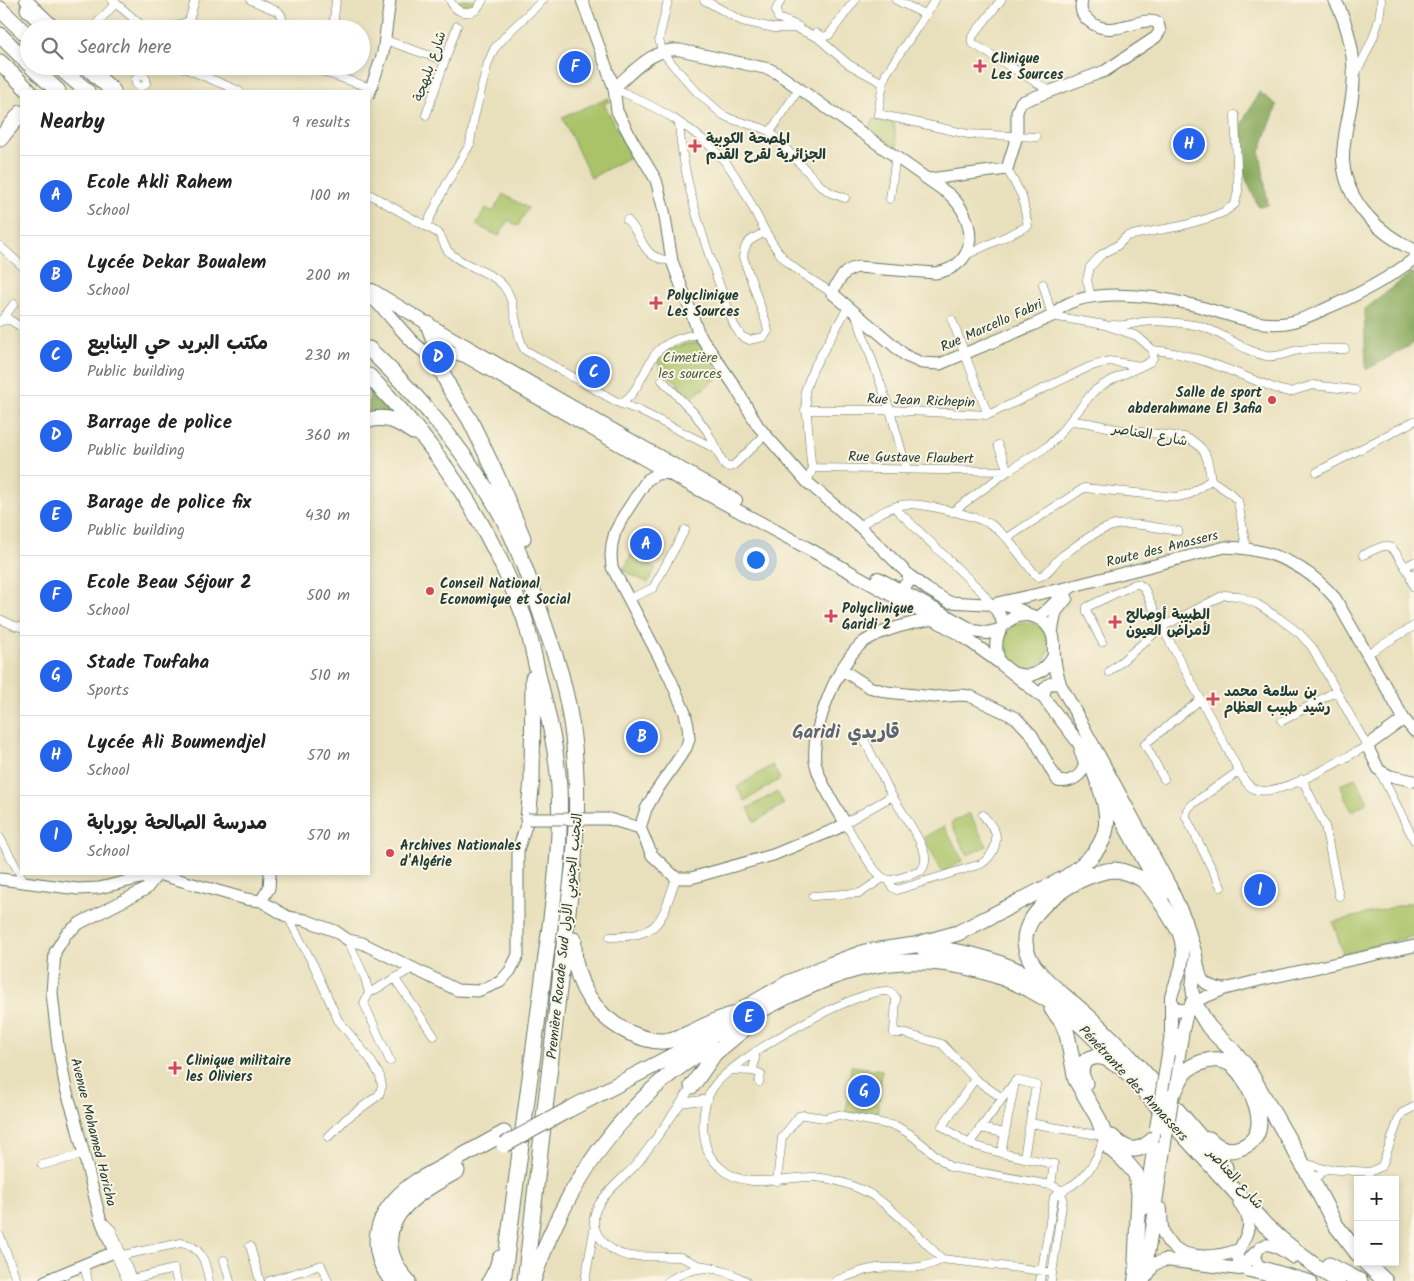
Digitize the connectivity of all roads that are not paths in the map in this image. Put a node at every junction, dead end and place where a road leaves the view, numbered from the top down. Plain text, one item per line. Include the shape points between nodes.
1 (195, 0) edge
2 (251, 0) edge
3 (336, 0) edge
4 (390, 0) edge
5 (450, 0) edge
6 (483, 0) edge
7 (543, 0) edge
8 (582, 0) edge
9 (668, 0) edge
10 (704, 0) edge
11 (781, 0) edge
12 (855, 0) edge
13 (896, 0) edge
14 (935, 0) edge
15 (1001, 0) edge
16 (1335, 0) edge
17 (1381, 0) edge
18 (114, 2) edge
19 (1079, 3) edge
20 (27, 4) edge
21 (0, 9) edge
22 (926, 15) junction
23 (40, 20) edge
24 (46, 20) edge
25 (100, 20) edge
26 (135, 20) edge
27 (189, 20) edge
28 (282, 20) edge
29 (334, 20) edge
30 (457, 26) dead end
31 (20, 29) edge
32 (0, 35) edge
33 (385, 40) junction
34 (662, 51) junction
35 (20, 55) edge
36 (445, 61) junction
37 (0, 62) edge
38 (41, 75) edge
39 (68, 75) edge
40 (96, 75) edge
41 (105, 75) edge
42 (141, 75) edge
43 (201, 75) edge
44 (339, 75) edge
45 (1354, 78) junction
46 (883, 83) junction
47 (614, 88) junction
48 (142, 89) edge
49 (799, 89) junction
50 (28, 90) edge
51 (57, 90) edge
52 (85, 90) edge
53 (112, 90) edge
54 (121, 90) edge
55 (237, 90) edge
56 (368, 90) edge
57 (370, 91) edge
58 (1050, 91) junction
59 (20, 113) edge
60 (20, 114) edge
61 (426, 115) dead end
62 (1235, 115) dead end
63 (679, 123) junction
64 (0, 129) edge
65 (770, 132) junction
66 (1017, 136) junction
67 (1036, 137) dead end
68 (0, 138) edge
69 (896, 155) junction
70 (1007, 169) junction
71 (929, 179) junction
72 (370, 195) edge
73 (844, 198) dead end
74 (890, 199) dead end
75 (627, 220) dead end
76 (426, 226) junction
77 (765, 232) junction
78 (0, 246) edge
79 (1414, 250) edge
80 (964, 256) junction
81 (1414, 259) edge
82 (672, 261) junction
83 (20, 263) edge
84 (1043, 284) dead end
85 (370, 289) edge
86 (832, 293) junction
87 (370, 297) edge
88 (1092, 297) junction
89 (14, 304) dead end
90 (852, 311) junction
91 (1052, 316) junction
92 (952, 320) dead end
93 (0, 321) edge
94 (428, 324) junction
95 (1105, 325) junction
96 (20, 326) edge
97 (699, 334) junction
98 (1345, 349) dead end
99 (370, 350) edge
100 (1153, 350) junction
101 (965, 354) junction
102 (438, 357) junction
103 (1143, 366) junction
104 (370, 377) edge
105 (662, 380) dead end
106 (1355, 390) dead end
107 (619, 403) junction
108 (805, 410) junction
109 (890, 410) junction
110 (988, 415) junction
111 (370, 420) edge
112 (1071, 421) junction
113 (1414, 421) edge
114 (765, 434) junction
115 (428, 442) junction
116 (998, 445) dead end
117 (716, 449) junction
118 (640, 458) junction
119 (813, 468) junction
120 (907, 470) junction
121 (1008, 472) junction
122 (1317, 472) dead end
123 (668, 473) junction
124 (647, 480) junction
125 (1210, 480) junction
126 (807, 482) junction
127 (895, 508) junction
128 (952, 512) junction
129 (859, 526) junction
130 (684, 530) dead end
131 (1178, 531) dead end
132 (1007, 538) junction
133 (1246, 548) junction
134 (1363, 555) dead end
135 (1414, 562) edge
136 (1405, 567) junction
137 (909, 575) junction
138 (1412, 575) edge
139 (1097, 581) junction
140 (1073, 586) junction
141 (1414, 587) edge
142 (898, 589) junction
143 (629, 599) junction
144 (991, 604) junction
145 (908, 605) junction
146 (1034, 617) junction
147 (934, 619) junction
148 (0, 620) edge
149 (908, 625) junction
150 (1414, 626) edge
151 (20, 627) edge
152 (1001, 627) junction
153 (1162, 627) junction
154 (1052, 632) junction
155 (1102, 642) dead end
156 (533, 651) junction
157 (1367, 654) junction
158 (1054, 656) junction
159 (1000, 663) junction
160 (841, 669) junction
161 (1010, 672) junction
162 (1109, 672) dead end
163 (564, 684) junction
164 (1060, 684) junction
165 (1336, 691) junction
166 (1044, 698) junction
167 (1200, 700) junction
168 (1409, 720) edge
169 (1282, 721) dead end
170 (1414, 731) edge
171 (865, 741) dead end
172 (1078, 742) junction
173 (1367, 746) junction
174 (1090, 763) junction
175 (1379, 770) junction
176 (1238, 771) junction
177 (1164, 779) dead end
178 (1302, 780) junction
179 (1414, 781) edge
180 (892, 796) junction
181 (983, 815) dead end
182 (528, 819) junction
183 (845, 823) junction
184 (640, 828) junction
185 (0, 838) edge
186 (1414, 840) edge
187 (574, 860) junction
188 (20, 873) edge
189 (21, 875) edge
190 (153, 875) edge
191 (157, 875) edge
192 (162, 875) edge
193 (270, 875) edge
194 (676, 878) junction
195 (0, 879) edge
196 (886, 879) junction
197 (25, 882) junction
198 (1221, 887) dead end
199 (813, 896) dead end
200 (1339, 896) dead end
201 (261, 901) junction
202 (288, 917) junction
203 (1178, 929) junction
204 (610, 937) dead end
205 (348, 940) junction
206 (894, 948) junction
207 (1413, 949) edge
208 (1196, 955) junction
209 (413, 968) junction
210 (395, 979) junction
211 (1225, 989) junction
212 (1035, 992) junction
213 (369, 993) junction
214 (1063, 995) junction
215 (788, 996) junction
216 (1173, 997) junction
217 (1192, 1002) junction
218 (742, 1015) junction
219 (434, 1036) dead end
220 (756, 1051) junction
221 (390, 1061) dead end
222 (731, 1070) junction
223 (1125, 1070) junction
224 (753, 1071) junction
225 (975, 1079) junction
226 (1016, 1080) junction
227 (759, 1082) dead end
228 (692, 1086) joint
229 (1167, 1092) junction
230 (1002, 1098) junction
231 (708, 1099) junction
232 (682, 1103) junction
233 (1414, 1107) edge
234 (1030, 1124) junction
235 (980, 1128) junction
236 (1005, 1133) junction
237 (1103, 1134) junction
238 (1159, 1136) junction
239 (328, 1137) dead end
240 (504, 1139) junction
241 (1187, 1140) junction
242 (969, 1144) junction
243 (1001, 1153) junction
244 (85, 1154) junction
245 (1024, 1158) junction
246 (1301, 1162) junction
247 (42, 1165) dead end
248 (1326, 1169) junction
249 (777, 1181) junction
250 (1313, 1182) junction
251 (1160, 1183) junction
252 (1051, 1185) junction
253 (1061, 1192) junction
254 (511, 1218) junction
255 (594, 1230) junction
256 (0, 1236) edge
257 (250, 1246) dead end
258 (1354, 1249) edge
259 (1238, 1250) junction
260 (1256, 1252) junction
261 (119, 1254) junction
262 (942, 1259) junction
263 (224, 1260) dead end
264 (1136, 1261) junction
265 (84, 1265) junction
266 (1369, 1266) edge
267 (715, 1268) junction
268 (1242, 1268) junction
269 (1042, 1270) junction
270 (728, 1271) junction
271 (1052, 1272) junction
272 (131, 1280) edge
273 (17, 1281) edge
274 (45, 1281) edge
275 (88, 1281) edge
276 (177, 1281) edge
277 (209, 1281) edge
278 (230, 1281) edge
279 (260, 1281) edge
280 (269, 1281) edge
281 (328, 1281) edge
282 (392, 1281) edge
283 (408, 1281) edge
284 (490, 1281) edge
285 (503, 1281) edge
286 (525, 1281) edge
287 (533, 1281) edge
288 (585, 1281) edge
289 (668, 1281) edge
290 (729, 1281) edge
291 (746, 1281) edge
292 (836, 1281) edge
293 (1040, 1281) edge
294 (1051, 1281) edge
295 (1134, 1281) edge
296 (1144, 1281) edge
297 (1290, 1281) edge
298 (1311, 1281) edge
299 (1326, 1281) edge
300 (1338, 1281) edge
301 (1360, 1281) edge
302 (1385, 1281) edge

1 - 27 street
2 - 28 street via 279,12
3 - 29 street
4 - 33 street
5 - 6 street via 456,9 464,13 476,10
7 - 76 street via 494,49 488,62 470,144
8 - 47 street
9 - 34 street via 659,39
10 - 46 street via 742,21 774,28 796,28 817,37 848,64
11 - 12 street via 776,10 778,18 823,36 829,35
13 - 22 street
14 - 22 street
15 - 58 street via 972,37 972,43
16 - 45 main road via 1347,28
17 - 45 street via 1371,44
18 - 25 street
18 - 26 street
19 - 58 street via 1085,18 1097,26 1120,28 1152,21 1158,23 1160,30 1114,67
20 - 23 highway
20 - 24 main road
21 - 31 highway
22 - 46 street
30 - 36 street, شارع بلبهجة
32 - 35 highway
33 - 36 street
33 - 57 street via 384,53
34 - 47 street
34 - 49 street via 680,50 763,67
34 - 65 street via 697,92 723,115
36 - 61 street, شارع بلبهجة
37 - 50 highway
38 - 51 highway
39 - 52 highway
40 - 53 highway
41 - 54 main road
42 - 48 street via 136,82
43 - 55 street
44 - 56 street
45 - 79 main road via 1343,161 1345,174 1358,205 1369,219 1397,243
46 - 66 street via 878,114 968,134
47 - 63 street
47 - 82 street via 620,117 656,180
49 - 65 street
49 - 69 street
58 - 66 street via 1019,104
59 - 64 highway via 14,114
60 - 68 highway
62 - 88 street via 1238,191 1235,204 1209,218 1127,236 1090,267 1087,280
63 - 77 street via 715,150 727,164
63 - 77 street via 680,147 701,232 734,325 741,336 749,340 764,337 768,331 743,257 744,249 748,241
65 - 73 street via 821,186
66 - 67 street
66 - 70 street
69 - 71 street
69 - 74 street
70 - 71 street
70 - 80 street via 1022,196 1028,226
71 - 80 street via 958,202 968,220 970,239
72 - 76 street
75 - 82 street via 654,257
76 - 107 street via 442,237 450,254 500,282 506,289 525,350
77 - 86 street via 790,264
78 - 83 street
80 - 86 street via 946,272 935,274 850,268
81 - 88 street, Rue Marcello Fabri via 1354,297 1287,323 1258,322 1155,297
82 - 97 street
84 - 91 street
85 - 94 main road
86 - 90 street, Rue Marcello Fabri
87 - 102 main road via 425,354
88 - 91 street, Rue Marcello Fabri via 1067,303
89 - 93 street
90 - 101 street, Rue Marcello Fabri via 914,361 940,364
90 - 108 street via 813,369 805,390
90 - 109 street
91 - 95 street
91 - 101 street, Rue Marcello Fabri
92 - 101 street
93 - 96 street via 10,320
94 - 102 highway
94 - 142 main road
95 - 98 street via 1169,322 1200,326 1267,356 1312,348
95 - 100 street via 1137,336
97 - 107 street via 682,337 659,350 632,394
97 - 114 street
99 - 163 highway, Première Rocade Sud التجنب الجنوبي الأول via 413,392 444,429 487,490 509,531 539,607
100 - 103 street via 1153,358
100 - 106 street via 1202,359 1290,392 1313,385
101 - 110 street
102 - 118 main road via 451,352 465,356
102 - 163 highway via 450,389 470,420 497,476 525,544
103 - 110 street, Rue Jean Richepin via 1109,361 1090,367
103 - 112 street via 1098,388
104 - 115 highway, Première Rocade Sud التجنب الجنوبي الأول
105 - 117 street via 694,413
107 - 117 street
108 - 109 street, Rue Jean Richepin
108 - 119 street
109 - 110 street, Rue Jean Richepin
109 - 120 street
111 - 115 highway via 386,418 399,422
112 - 121 street via 1048,446
112 - 125 street, شارع العناصر via 1192,440 1206,455
113 - 122 street
114 - 117 street via 730,467 723,464
114 - 126 street
115 - 156 highway, Première Rocade Sud التجنب الجنوبي الأول via 458,482 494,547 524,619
116 - 121 street
118 - 123 main road
118 - 124 street via 646,468
119 - 120 street, Rue Gustave Flaubert
119 - 126 street
120 - 121 street, Rue Gustave Flaubert
121 - 128 street
123 - 124 street via 657,474
123 - 145 main road
124 - 143 street via 624,515 612,544 612,566
125 - 132 street via 1190,494 1177,497 1084,488
125 - 133 street via 1238,501
126 - 129 street
127 - 128 street via 923,506
127 - 129 street
127 - 144 street
128 - 132 street via 992,525
129 - 137 street
130 - 143 street via 653,588
131 - 132 street via 1125,525 1108,528 1059,558 1046,574 1039,577
133 - 139 street, Route des Anassers via 1225,547
133 - 157 street, Route des Anassers via 1283,559 1306,570 1322,584 1334,598
134 - 136 street via 1386,545 1395,551
135 - 136 street
136 - 138 street
137 - 142 main road via 906,586
137 - 144 street via 949,602
138 - 141 street via 1410,580
139 - 140 street
139 - 154 street via 1065,599 1056,612
140 - 144 street
140 - 146 street via 1046,611
142 - 152 main road via 974,631 987,633
143 - 184 street via 670,678 685,714 689,739 654,793
144 - 146 street via 1022,610
144 - 152 street via 1000,615
145 - 147 main road
145 - 149 street
146 - 152 main road via 1016,617
146 - 154 main road
147 - 149 street
147 - 159 main road
148 - 151 street
149 - 160 street via 866,640 854,650
150 - 157 street
152 - 159 main road via 995,646
153 - 155 street via 1144,588 1135,584 1087,607
153 - 162 street
153 - 165 street via 1224,595 1239,596 1280,618 1299,633 1312,647
153 - 167 street
154 - 158 main road
156 - 182 highway via 532,780
156 - 254 highway, Première Rocade Sud التجنب الجنوبي الأول via 555,744 560,836
157 - 168 street, Route des Anassers
158 - 161 main road via 1040,672 1030,676
158 - 164 main road
159 - 161 main road
160 - 172 street via 869,688 934,697 970,696 1016,718 1032,735 1058,781 1075,779 1081,772 1084,764
160 - 183 street via 825,704 816,739 815,761
161 - 166 main road
163 - 187 highway, Première Rocade Sud التجنب الجنوبي الأول via 576,776
164 - 166 main road via 1047,686
164 - 208 main road via 1169,884 1191,931
165 - 169 street
165 - 173 street
166 - 172 main road
167 - 176 street
167 - 177 street via 1145,744
168 - 170 street, Route des Anassers
168 - 173 street
171 - 180 street
172 - 174 main road
173 - 175 street
173 - 178 street
174 - 203 main road via 1170,908
174 - 206 highway via 1103,794 1108,822 1099,848 1080,868 958,933
175 - 179 street
175 - 186 street
176 - 178 street via 1255,790 1281,788
176 - 198 street via 1187,810 1186,818
178 - 200 street via 1326,826
180 - 183 street
180 - 196 street via 916,837 925,860 921,871
181 - 196 street via 996,836 993,852 982,864 897,890
182 - 184 street, bridge via 609,819
182 - 209 street via 518,850 518,954 510,971 500,982 478,991 457,990
183 - 194 street via 773,855 691,878
183 - 196 street via 875,871
184 - 194 street via 652,855
185 - 188 street
187 - 218 highway via 578,883 574,963 590,1001 604,1016 635,1035 662,1041 682,1036 721,1018
187 - 286 highway, Première Rocade Sud التجنب الجنوبي الأول
189 - 197 street
190 - 197 street via 78,889
191 - 244 street, Avenue Mohamed Haricha via 146,889 80,923 66,934 56,952 52,993 58,1046 66,1089
192 - 201 street
193 - 201 street via 269,888
194 - 204 street via 663,915 651,931 633,937
195 - 197 street
196 - 199 street via 860,893
201 - 202 street
202 - 205 street via 335,931
202 - 239 street via 338,1020 370,1059 382,1086 379,1095
203 - 214 highway via 1150,887 1130,874 1116,870 1097,873 1068,887 1035,913 1027,926 1025,944 1043,978
203 - 216 main road via 1183,956
205 - 209 street via 362,943
205 - 213 street
206 - 214 highway via 942,949 999,962 1028,974
206 - 218 highway via 865,952 788,983
207 - 211 street
208 - 211 street via 1203,982
208 - 217 main road
209 - 210 street
210 - 213 street
210 - 219 street
211 - 217 street
212 - 215 highway, Pénétrante des Annassers via 976,969 915,961 862,968
212 - 223 highway, Pénétrante des Annassers via 1083,1027
212 - 237 highway via 1062,1022 1076,1080 1098,1118
213 - 221 street via 364,1003
214 - 229 highway, شارع العناصر
215 - 218 highway, Pénétrante des Annassers
215 - 228 highway via 715,1053
216 - 217 main road via 1178,1010
216 - 217 main road via 1184,988
216 - 238 main road, bridge
217 - 229 main road
217 - 246 highway via 1216,1035 1236,1052 1246,1066
218 - 240 highway, bridge
218 - 287 highway via 671,1074 617,1127 563,1208
220 - 222 street
220 - 224 street
220 - 225 street via 860,996 888,991 896,998 894,1033 942,1044
222 - 224 street
222 - 231 street via 712,1089
223 - 238 highway via 1106,1058 1095,1057 1082,1064 1081,1072 1104,1112 1112,1137 1120,1145 1138,1148
223 - 241 highway, Pénétrante des Annassers
224 - 227 street via 760,1074
225 - 230 street
225 - 242 street via 942,1126
226 - 230 street
226 - 234 street via 1036,1085
226 - 236 street
228 - 232 street
229 - 229 highway via 1195,1064 1213,1059 1229,1063 1242,1075 1255,1099 1260,1115 1258,1130 1247,1146 1225,1150 1196,1127
229 - 238 main road, bridge
229 - 301 highway, شارع العناصر via 1227,1168 1278,1224 1305,1249
230 - 235 street
231 - 232 street
231 - 249 street via 703,1126 708,1153 715,1162 733,1177
232 - 255 street via 638,1163 608,1191 595,1214
233 - 248 street via 1398,1120 1382,1166 1370,1172
234 - 237 street
234 - 245 street
235 - 236 street
235 - 242 street
236 - 243 street
237 - 253 street via 1099,1152 1082,1179
237 - 264 highway via 1110,1148 1131,1168 1139,1184
238 - 251 main road
238 - 264 main road
240 - 282 highway via 417,1181 390,1204 380,1223 378,1241 380,1260
240 - 283 highway via 422,1192 396,1216 389,1234 390,1250
241 - 259 street via 1248,1218 1248,1233
241 - 300 highway, Pénétrante des Annassers via 1271,1231
242 - 243 street
243 - 245 street
244 - 247 street
244 - 261 street, Avenue Mohamed Haricha via 100,1218
245 - 252 street via 1054,1164
246 - 248 street
246 - 250 highway
248 - 250 street
249 - 252 street via 782,1138 797,1118 838,1115 896,1126 950,1167
249 - 262 street via 814,1177 870,1193
250 - 258 highway via 1335,1224
251 - 259 main road via 1161,1225 1168,1241 1176,1249 1203,1257 1223,1256
251 - 296 main road
252 - 253 street
253 - 269 street via 1054,1196
253 - 271 street via 1063,1198
254 - 284 highway
254 - 285 highway, Première Rocade Sud التجنب الجنوبي الأول
255 - 267 street via 604,1244 620,1254 680,1257
255 - 288 street
256 - 273 street
257 - 279 street
259 - 268 street via 1237,1259
260 - 268 main road
260 - 298 street via 1258,1266
260 - 299 street via 1266,1245 1277,1247
261 - 265 street
261 - 272 street
261 - 277 street via 190,1244 207,1266
262 - 269 street
262 - 292 street via 919,1268 874,1268
263 - 278 street
264 - 295 main road
265 - 274 street
265 - 275 street
266 - 302 highway
267 - 270 street
267 - 289 street via 691,1270
268 - 296 main road via 1234,1270 1161,1260 1154,1264
268 - 297 street
269 - 271 street
269 - 293 street
270 - 290 street
270 - 291 street
271 - 294 street
272 - 276 street via 174,1269
280 - 281 street via 321,1265

